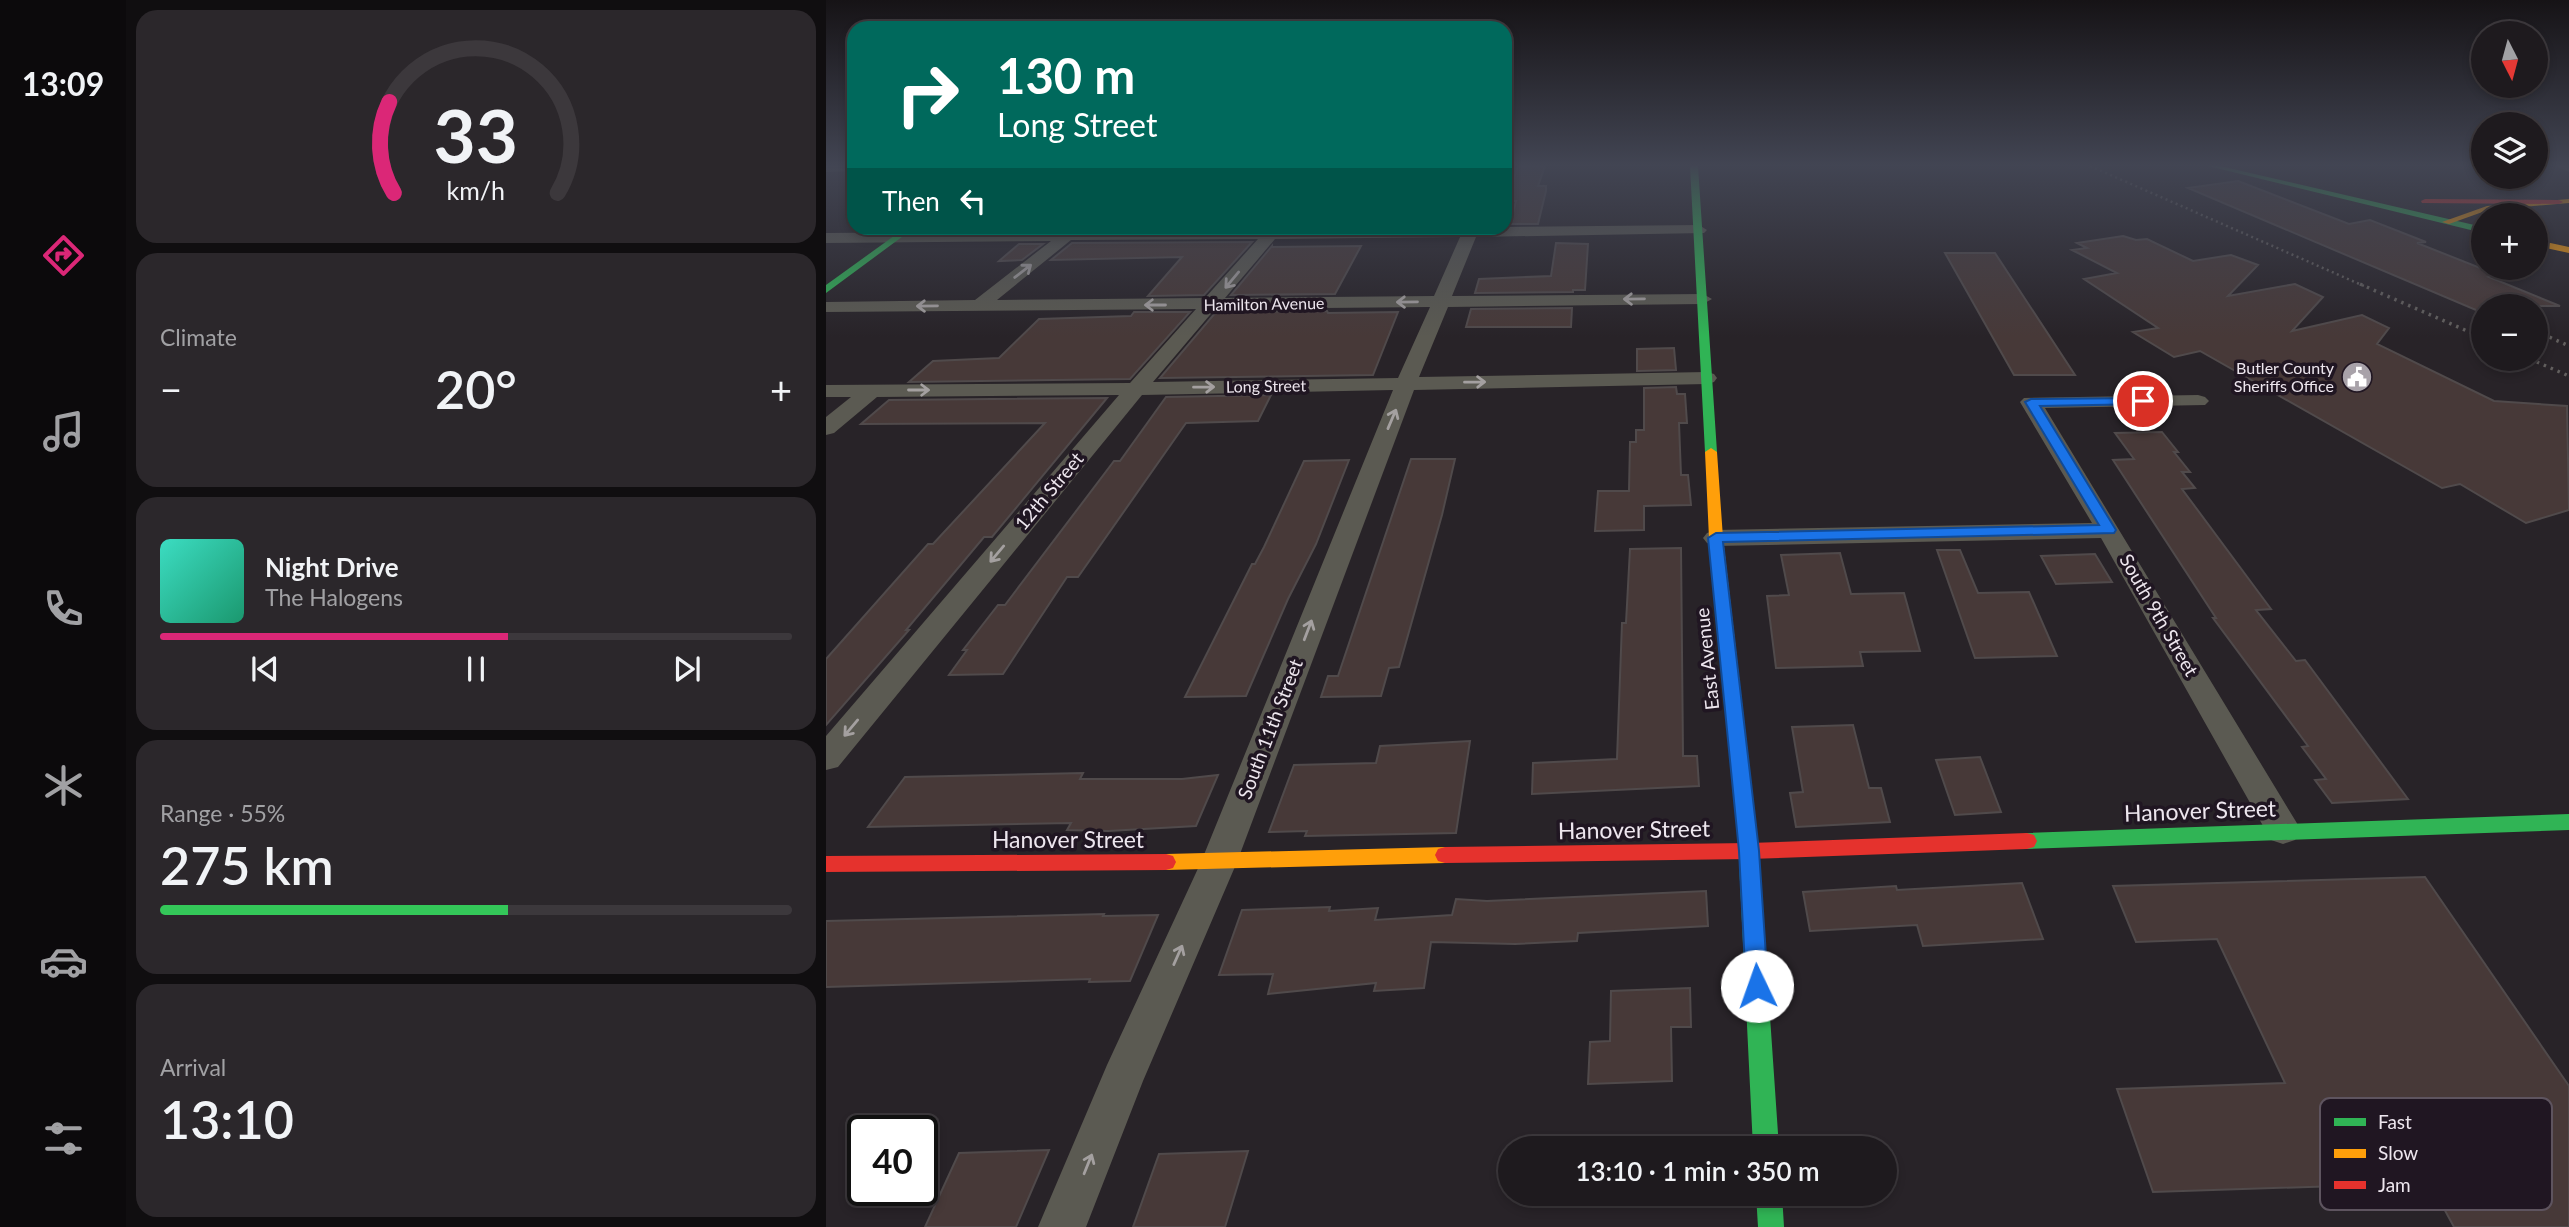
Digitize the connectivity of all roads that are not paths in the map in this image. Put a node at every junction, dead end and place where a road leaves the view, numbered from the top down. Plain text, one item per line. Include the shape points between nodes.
1 (1698, 223) edge
2 (2452, 223) edge
3 (2471, 227) edge
4 (1512, 230) edge
5 (1699, 230) junction
6 (878, 235) edge
7 (901, 235) edge
8 (1068, 235) edge
9 (1270, 235) edge
10 (1469, 235) edge
11 (826, 239) edge
12 (2548, 246) edge
13 (2569, 250) edge
14 (826, 290) edge
15 (1703, 299) junction
16 (1441, 302) junction
17 (1211, 304) junction
18 (980, 305) junction
19 (826, 307) edge
20 (1707, 378) junction
21 (1407, 383) junction
22 (1136, 389) junction
23 (873, 390) junction
24 (826, 391) edge
25 (2198, 401) dead end
26 (826, 428) edge
27 (2109, 530) junction
28 (1716, 538) junction
29 (826, 758) edge
30 (2569, 822) edge
31 (2283, 830) junction
32 (1749, 851) junction
33 (1219, 862) junction
34 (826, 864) edge
35 (1765, 1136) edge
36 (1770, 1206) edge
37 (1062, 1227) edge
38 (1771, 1227) edge

1 - 5 street, East Avenue
2 - 3 street
4 - 5 street
5 - 15 street, East Avenue
6 - 11 street
7 - 14 street
18 -> 8 street
9 -> 17 street, 12th Street
10 - 16 street, South 11th Street
12 - 13 street
15 -> 16 street, Hamilton Avenue
15 - 20 street, East Avenue
16 -> 17 street, Hamilton Avenue
16 - 21 street, South 11th Street
17 -> 18 street, Hamilton Avenue
17 - 22 street, 12th Street
18 -> 19 street, Hamilton Avenue
21 -> 20 street, Long Street
20 - 28 street, East Avenue
22 -> 21 street, Long Street
33 -> 21 street, South 11th Street
23 -> 22 street, Long Street
22 -> 29 street, 12th Street
23 - 24 street, Long Street
23 - 26 street
25 - 27 street, South 9th Street via 2031,402
27 - 28 street
27 - 31 street, South 9th Street
28 - 32 street, East Avenue
30 - 31 street, Hanover Street
31 - 32 street, Hanover Street
32 - 33 street, Hanover Street
32 - 35 street, East Avenue
33 - 34 street, Hanover Street
37 -> 33 street, South 11th Street
36 - 38 street

